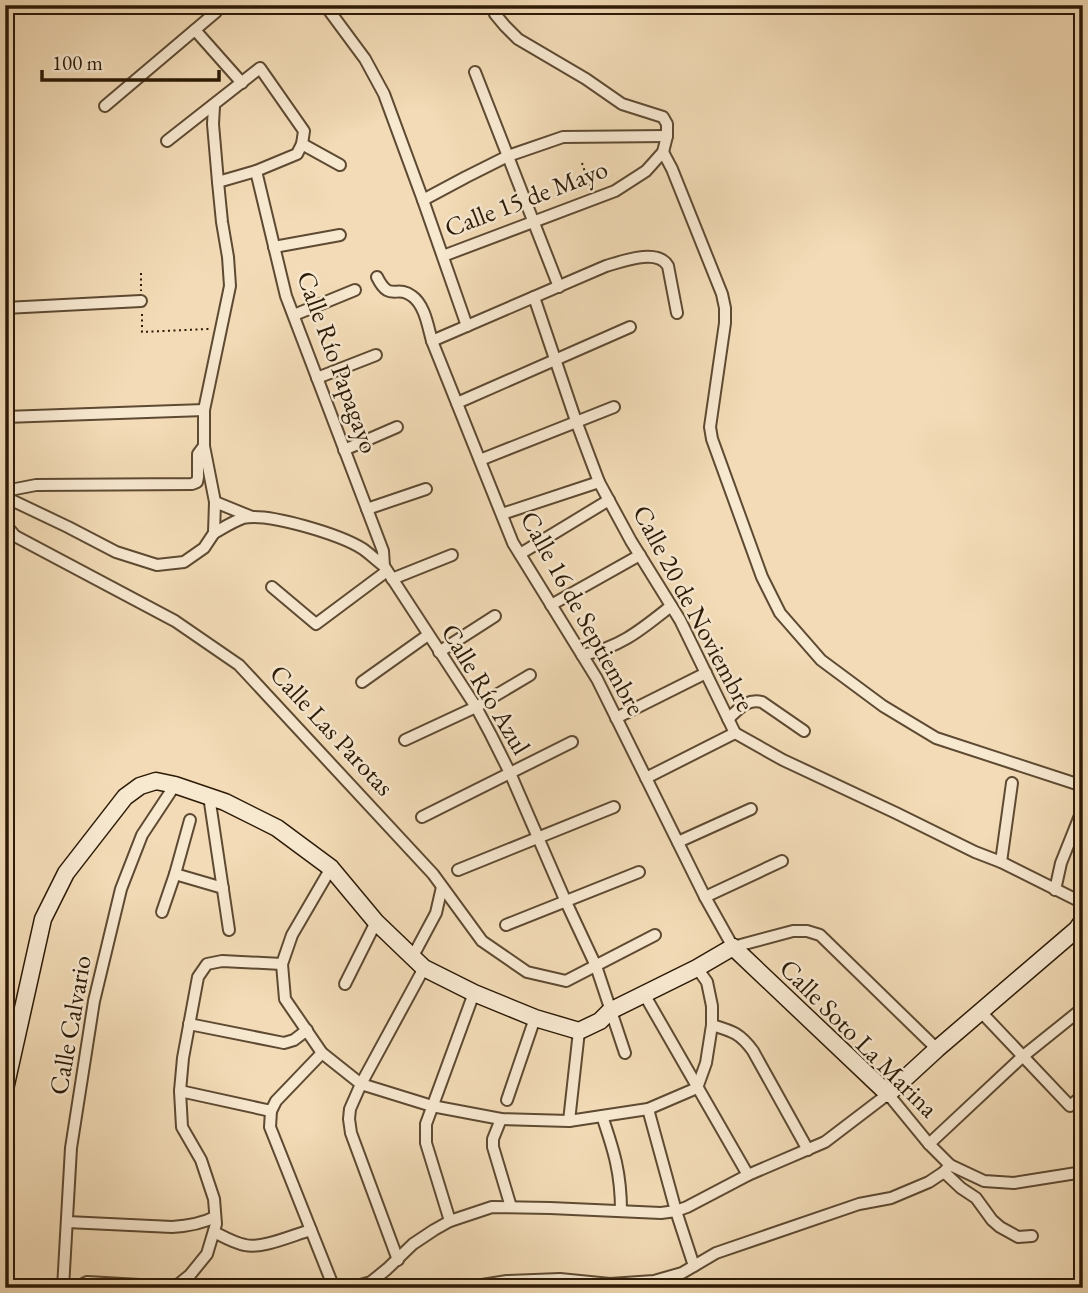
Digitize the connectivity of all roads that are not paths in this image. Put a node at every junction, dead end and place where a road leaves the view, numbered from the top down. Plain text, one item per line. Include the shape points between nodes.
1 (325, 5) edge
2 (492, 5) edge
3 (216, 12) dead end
4 (195, 30) junction
5 (475, 72) dead end
6 (242, 83) junction
7 (105, 106) dead end
8 (214, 106) junction
9 (667, 136) junction
10 (167, 141) dead end
11 (302, 144) junction
12 (663, 152) junction
13 (508, 156) junction
14 (340, 165) dead end
15 (257, 171) junction
16 (218, 182) junction
17 (423, 200) junction
18 (533, 221) junction
19 (340, 235) dead end
20 (274, 247) junction
21 (443, 256) junction
22 (377, 276) dead end
23 (559, 287) junction
24 (355, 290) dead end
25 (534, 298) junction
26 (141, 301) dead end
27 (5, 308) edge
28 (677, 313) dead end
29 (293, 315) junction
30 (467, 326) junction
31 (630, 327) dead end
32 (432, 341) junction
33 (376, 355) dead end
34 (555, 360) junction
35 (317, 378) junction
36 (457, 403) junction
37 (614, 407) dead end
38 (204, 410) junction
39 (5, 417) edge
40 (576, 421) junction
41 (397, 427) dead end
42 (204, 446) junction
43 (344, 450) junction
44 (480, 460) junction
45 (599, 482) junction
46 (426, 489) dead end
47 (5, 492) edge
48 (5, 497) edge
49 (609, 500) junction
50 (215, 502) junction
51 (367, 509) junction
52 (502, 514) junction
53 (254, 518) junction
54 (5, 524) edge
55 (214, 533) junction
56 (520, 554) junction
57 (452, 555) dead end
58 (640, 555) junction
59 (388, 572) junction
60 (272, 587) dead end
61 (551, 605) junction
62 (671, 606) junction
63 (495, 616) dead end
64 (428, 635) junction
65 (439, 652) junction
66 (582, 655) junction
67 (706, 673) junction
68 (530, 675) dead end
69 (362, 682) dead end
70 (476, 706) junction
71 (616, 718) junction
72 (728, 719) junction
73 (804, 731) dead end
74 (735, 733) junction
75 (405, 740) dead end
76 (572, 742) dead end
77 (510, 773) junction
78 (646, 778) junction
79 (1012, 783) dead end
80 (175, 785) junction
81 (1083, 786) edge
82 (209, 796) junction
83 (614, 807) dead end
84 (1083, 808) edge
85 (751, 809) dead end
86 (422, 817) dead end
87 (190, 820) dead end
88 (538, 838) junction
89 (678, 842) junction
90 (782, 861) dead end
91 (1001, 862) junction
92 (331, 868) junction
93 (458, 870) dead end
94 (639, 872) dead end
95 (175, 874) junction
96 (442, 887) junction
97 (223, 888) junction
98 (1055, 890) junction
99 (705, 897) junction
100 (566, 902) junction
101 (1083, 903) edge
102 (162, 912) dead end
103 (376, 922) junction
104 (506, 925) dead end
105 (1081, 929) edge
106 (229, 930) dead end
107 (655, 934) dead end
108 (733, 947) junction
109 (418, 962) junction
110 (282, 964) junction
111 (596, 966) junction
112 (697, 968) junction
113 (345, 984) dead end
114 (474, 993) junction
115 (645, 995) junction
116 (1083, 1008) edge
117 (610, 1011) junction
118 (981, 1012) junction
119 (535, 1018) junction
120 (189, 1024) junction
121 (712, 1025) junction
122 (307, 1030) junction
123 (579, 1031) junction
124 (937, 1049) junction
125 (322, 1053) junction
126 (625, 1053) dead end
127 (1023, 1057) junction
128 (361, 1084) junction
129 (697, 1088) junction
130 (5, 1089) edge
131 (180, 1091) junction
132 (888, 1094) junction
133 (1083, 1096) edge
134 (507, 1100) dead end
135 (432, 1106) junction
136 (648, 1109) junction
137 (271, 1111) junction
138 (601, 1116) junction
139 (501, 1119) junction
140 (569, 1121) junction
141 (929, 1144) junction
142 (808, 1150) junction
143 (947, 1169) junction
144 (1083, 1172) edge
145 (748, 1175) junction
146 (511, 1208) junction
147 (621, 1211) junction
148 (676, 1211) junction
149 (215, 1217) junction
150 (450, 1221) junction
151 (67, 1222) junction
152 (311, 1230) junction
153 (214, 1233) junction
154 (1032, 1236) dead end
155 (398, 1260) junction
156 (694, 1266) junction
157 (174, 1287) edge
158 (63, 1288) edge
159 (80, 1288) edge
160 (334, 1288) edge
161 (350, 1288) edge
162 (476, 1288) edge

1 - 17 street via 365,59 384,94
2 - 9 street via 518,39 622,104 663,117
3 - 4 street
4 - 6 street
4 - 7 street
5 - 13 street
6 - 8 street
6 - 11 street via 260,68 304,131
8 - 10 street
8 - 16 street
9 - 12 street
9 - 13 street via 563,137
11 - 14 street
11 - 15 street via 297,154
12 - 18 street, Calle 15 de Mayo via 646,171 615,191
12 - 81 street via 725,308 712,439 762,577 780,613 821,660 936,738
13 - 17 street
13 - 18 street
15 - 16 street
15 - 20 street, Calle Río Papagayo
16 - 38 street via 230,286
17 - 21 street
18 - 21 street, Calle 15 de Mayo
18 - 23 street
19 - 20 street
20 - 29 street, Calle Río Papagayo
21 - 30 street
22 - 32 street, Calle 16 de Septiembre via 387,292 414,297
23 - 25 street
23 - 28 street via 606,266 657,257 668,266
24 - 29 street
25 - 30 street
25 - 34 street, Calle 20 de Noviembre
26 - 27 street
29 - 35 street, Calle Río Papagayo
30 - 32 street
31 - 34 street
32 - 36 street, Calle 16 de Septiembre
33 - 35 street
34 - 36 street
34 - 40 street, Calle 20 de Noviembre
35 - 43 street, Calle Río Papagayo
36 - 44 street, Calle 16 de Septiembre
37 - 40 street
38 - 39 street
38 - 42 street
40 - 44 street
40 - 45 street, Calle 20 de Noviembre
41 - 43 street
42 - 47 street via 198,454 197,482 192,484 36,485
42 - 50 street
43 - 51 street, Calle Río Papagayo
44 - 52 street, Calle 16 de Septiembre
45 - 49 street, Calle 20 de Noviembre
45 - 52 street
46 - 51 street
48 - 55 street via 116,552 157,565 184,562 204,548
49 - 56 street
49 - 58 street, Calle 20 de Noviembre
50 - 53 street
50 - 55 street
51 - 59 street, Calle Río Papagayo
52 - 56 street, Calle 16 de Septiembre
53 - 55 street, Calle Río Azul via 243,518
53 - 59 street, Calle Río Azul via 290,522 330,534 363,549
54 - 96 street, Calle Las Parotas via 15,536 175,621 239,665
56 - 61 street, Calle 16 de Septiembre
57 - 59 street
58 - 61 street
58 - 62 street, Calle 20 de Noviembre
59 - 60 street via 316,624
59 - 64 street, Calle Río Azul
61 - 66 street, Calle 16 de Septiembre
62 - 66 street via 638,633
62 - 67 street, Calle 20 de Noviembre
63 - 65 street
64 - 65 street, Calle Río Azul
64 - 69 street
65 - 70 street, Calle Río Azul
66 - 71 street, Calle 16 de Septiembre
67 - 71 street
67 - 72 street, Calle 20 de Noviembre
68 - 70 street
70 - 75 street
70 - 77 street, Calle Río Azul
71 - 78 street, Calle 16 de Septiembre
72 - 73 street via 754,700
72 - 74 street, Calle 20 de Noviembre
74 - 78 street
74 - 91 street, Calle 20 de Noviembre
76 - 77 street
77 - 86 street
77 - 88 street, Calle Río Azul
78 - 89 street, Calle 16 de Septiembre
79 - 91 street
80 - 82 street
80 - 130 street via 156,781 125,797 66,873 43,919
80 - 151 street, Calle Calvario via 142,835 121,890 94,1001 71,1148
82 - 92 street via 277,828
82 - 97 street
83 - 88 street
84 - 98 street
85 - 89 street
87 - 95 street
88 - 93 street
88 - 100 street, Calle Río Azul
89 - 99 street, Calle 16 de Septiembre
90 - 99 street
91 - 98 street, Calle 20 de Noviembre
92 - 103 street
92 - 110 street via 292,935
94 - 100 street
95 - 97 street
95 - 102 street
96 - 109 street
96 - 111 street, Calle Las Parotas via 482,941 527,972 566,982
97 - 106 street
98 - 101 street, Calle 20 de Noviembre
99 - 108 street, Calle 16 de Septiembre
100 - 104 street
100 - 111 street, Calle Río Azul
103 - 109 street
103 - 113 street
105 - 118 street
107 - 111 street, Calle Las Parotas
108 - 112 street
108 - 124 street via 793,931 820,935
108 - 132 street, Calle Soto La Marina
109 - 114 street
109 - 128 street
110 - 120 street via 207,964 198,977
110 - 122 street via 285,999
111 - 117 street, Calle Río Azul
112 - 115 street
112 - 121 street via 707,982
114 - 119 street
114 - 135 street
115 - 117 street
115 - 129 street
116 - 127 street
117 - 123 street
117 - 126 street, Calle Río Azul
118 - 124 street
118 - 127 street
119 - 123 street
119 - 134 street
120 - 122 street via 284,1043
120 - 131 street
121 - 129 street
121 - 142 street via 732,1031 753,1051
122 - 125 street
123 - 140 street
124 - 132 street
125 - 128 street
125 - 137 street
127 - 133 street via 1070,1106
127 - 141 street
128 - 135 street
128 - 155 street via 350,1108 351,1133
129 - 136 street
129 - 145 street
131 - 137 street
131 - 149 street via 182,1127 201,1160
132 - 141 street, Calle Soto La Marina
132 - 142 street
135 - 139 street
135 - 150 street via 426,1143
136 - 138 street
136 - 148 street
137 - 152 street via 270,1127
138 - 140 street
138 - 147 street via 617,1161
139 - 140 street
139 - 146 street via 493,1147
141 - 143 street, Calle Soto La Marina
142 - 145 street
143 - 144 street via 984,1181 1014,1183
143 - 154 street, Calle Soto La Marina via 1000,1227 1018,1237
143 - 156 street via 891,1198 859,1204 729,1248
145 - 148 street
146 - 147 street
146 - 150 street via 492,1207
147 - 148 street
148 - 156 street
149 - 151 street via 172,1227
149 - 153 street
150 - 155 street via 413,1244
151 - 158 street, Calle Calvario
152 - 153 street via 257,1246
152 - 160 street
153 - 157 street via 206,1254
155 - 161 street via 370,1282
156 - 162 street via 654,1281 520,1280
157 - 159 street via 87,1282

